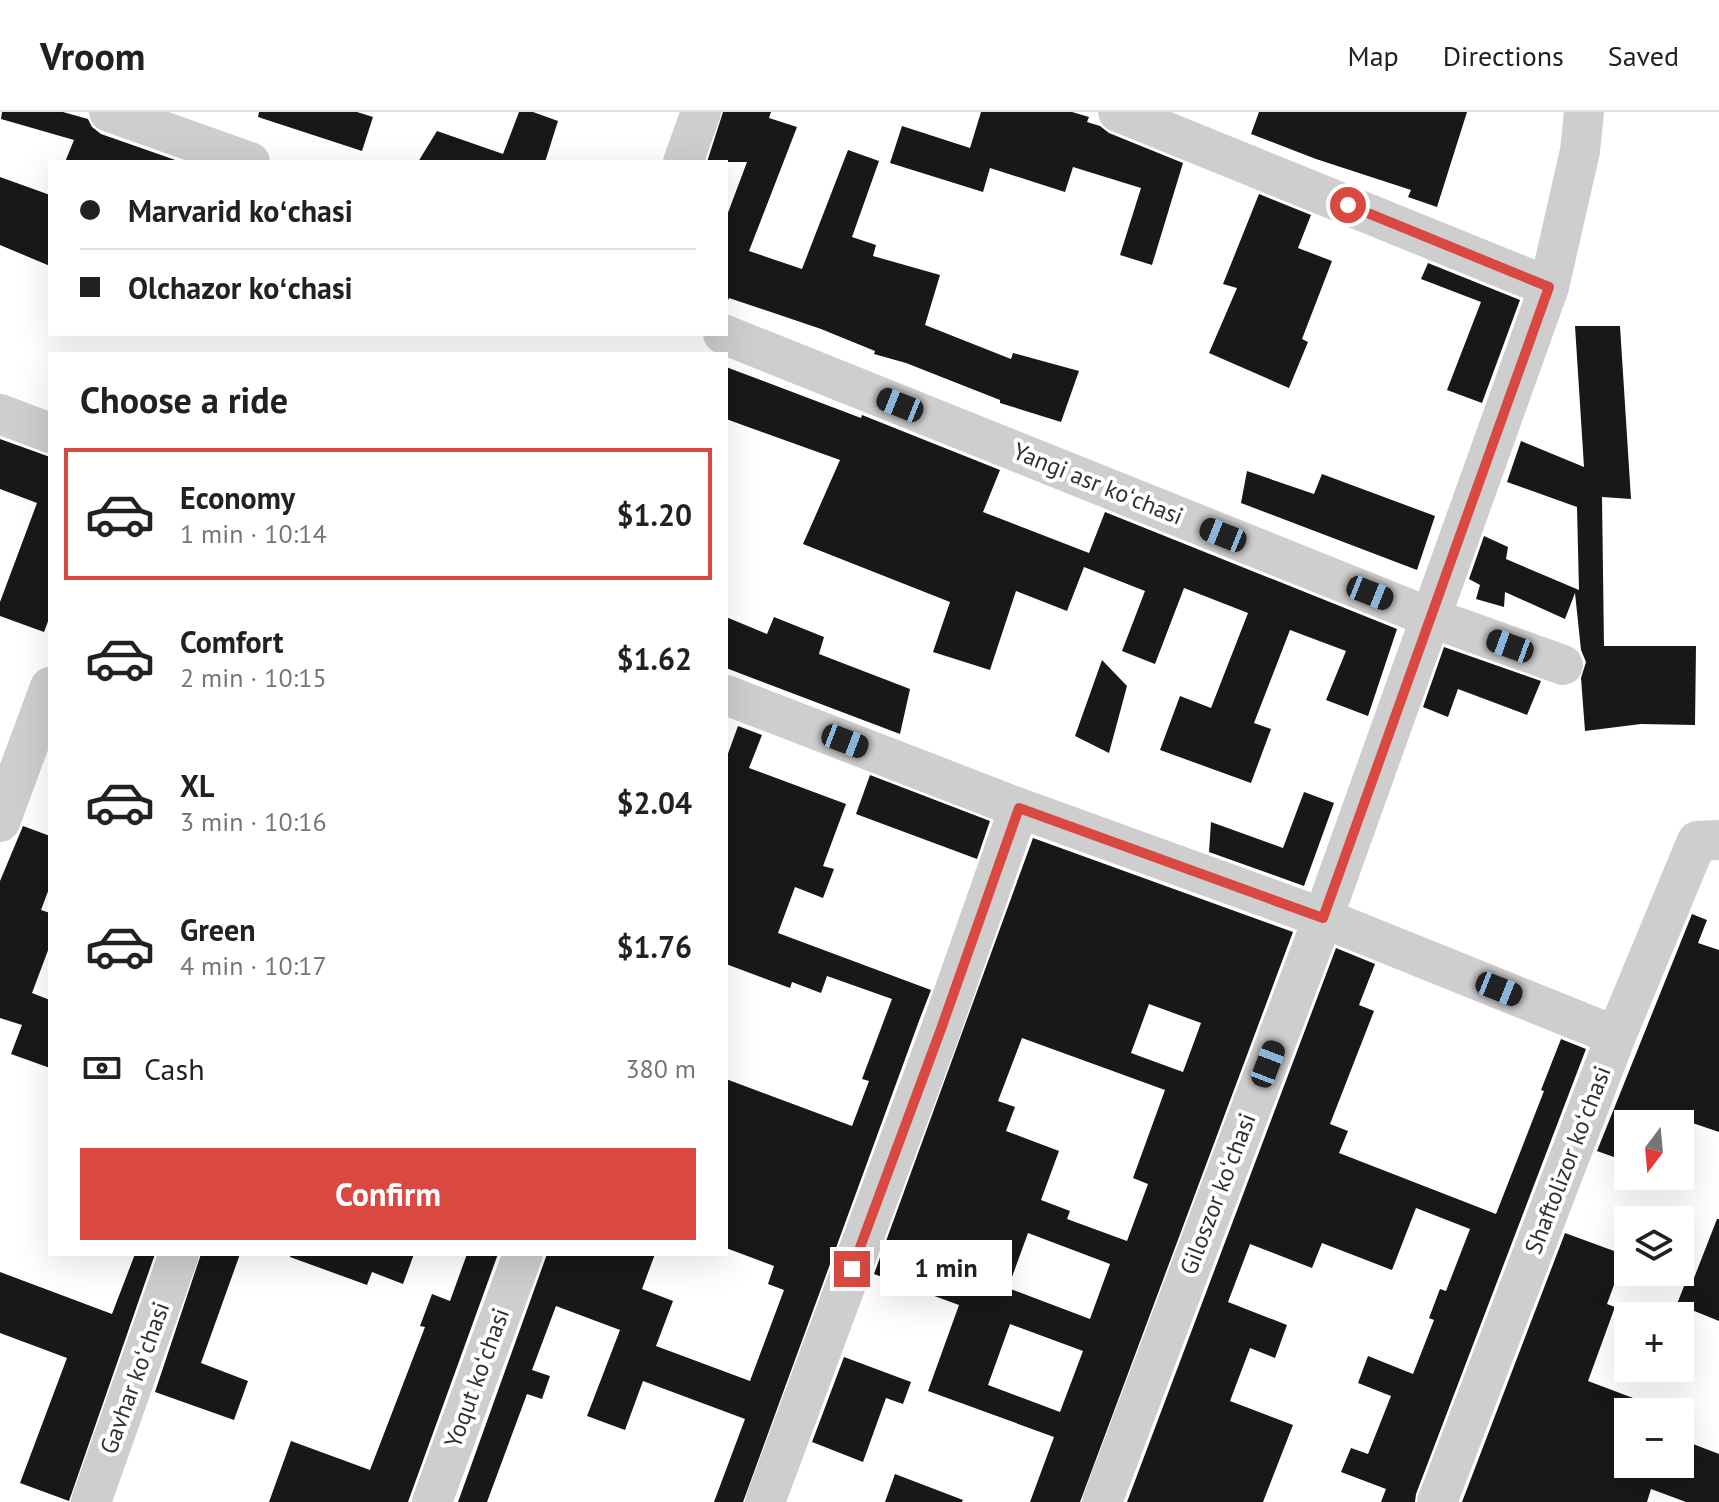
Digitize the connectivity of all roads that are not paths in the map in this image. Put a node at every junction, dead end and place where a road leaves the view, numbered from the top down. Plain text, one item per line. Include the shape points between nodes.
1 (109, 112) edge
2 (701, 112) edge
3 (1118, 112) edge
4 (1584, 112) edge
5 (244, 160) edge
6 (684, 160) edge
7 (1549, 287) junction
8 (728, 336) edge
9 (0, 414) edge
10 (48, 432) edge
11 (1429, 617) junction
12 (1563, 665) dead end
13 (48, 692) edge
14 (728, 698) edge
15 (1019, 808) junction
16 (0, 822) edge
17 (1719, 840) edge
18 (1323, 918) junction
19 (1616, 1036) junction
20 (178, 1256) edge
21 (522, 1256) edge
22 (91, 1502) edge
23 (432, 1502) edge
24 (765, 1502) edge
25 (1102, 1502) edge
26 (1437, 1502) edge

1 - 5 street
2 - 6 street
3 - 7 street
4 - 7 street, Giloszor koʻchasi
7 - 11 street, Giloszor koʻchasi
8 - 11 street, Yangi asr koʻchasi
9 - 10 street
11 - 12 street, Yangi asr koʻchasi
11 - 18 street, Giloszor koʻchasi
13 - 16 street
14 - 15 street
15 - 18 street
15 - 24 street
17 - 19 street, Shaftolizor koʻchasi via 1697,841
18 - 19 street
18 - 25 street, Giloszor koʻchasi
19 - 26 street, Shaftolizor koʻchasi
20 - 22 street, Gavhar koʻchasi
21 - 23 street, Yoqut koʻchasi

